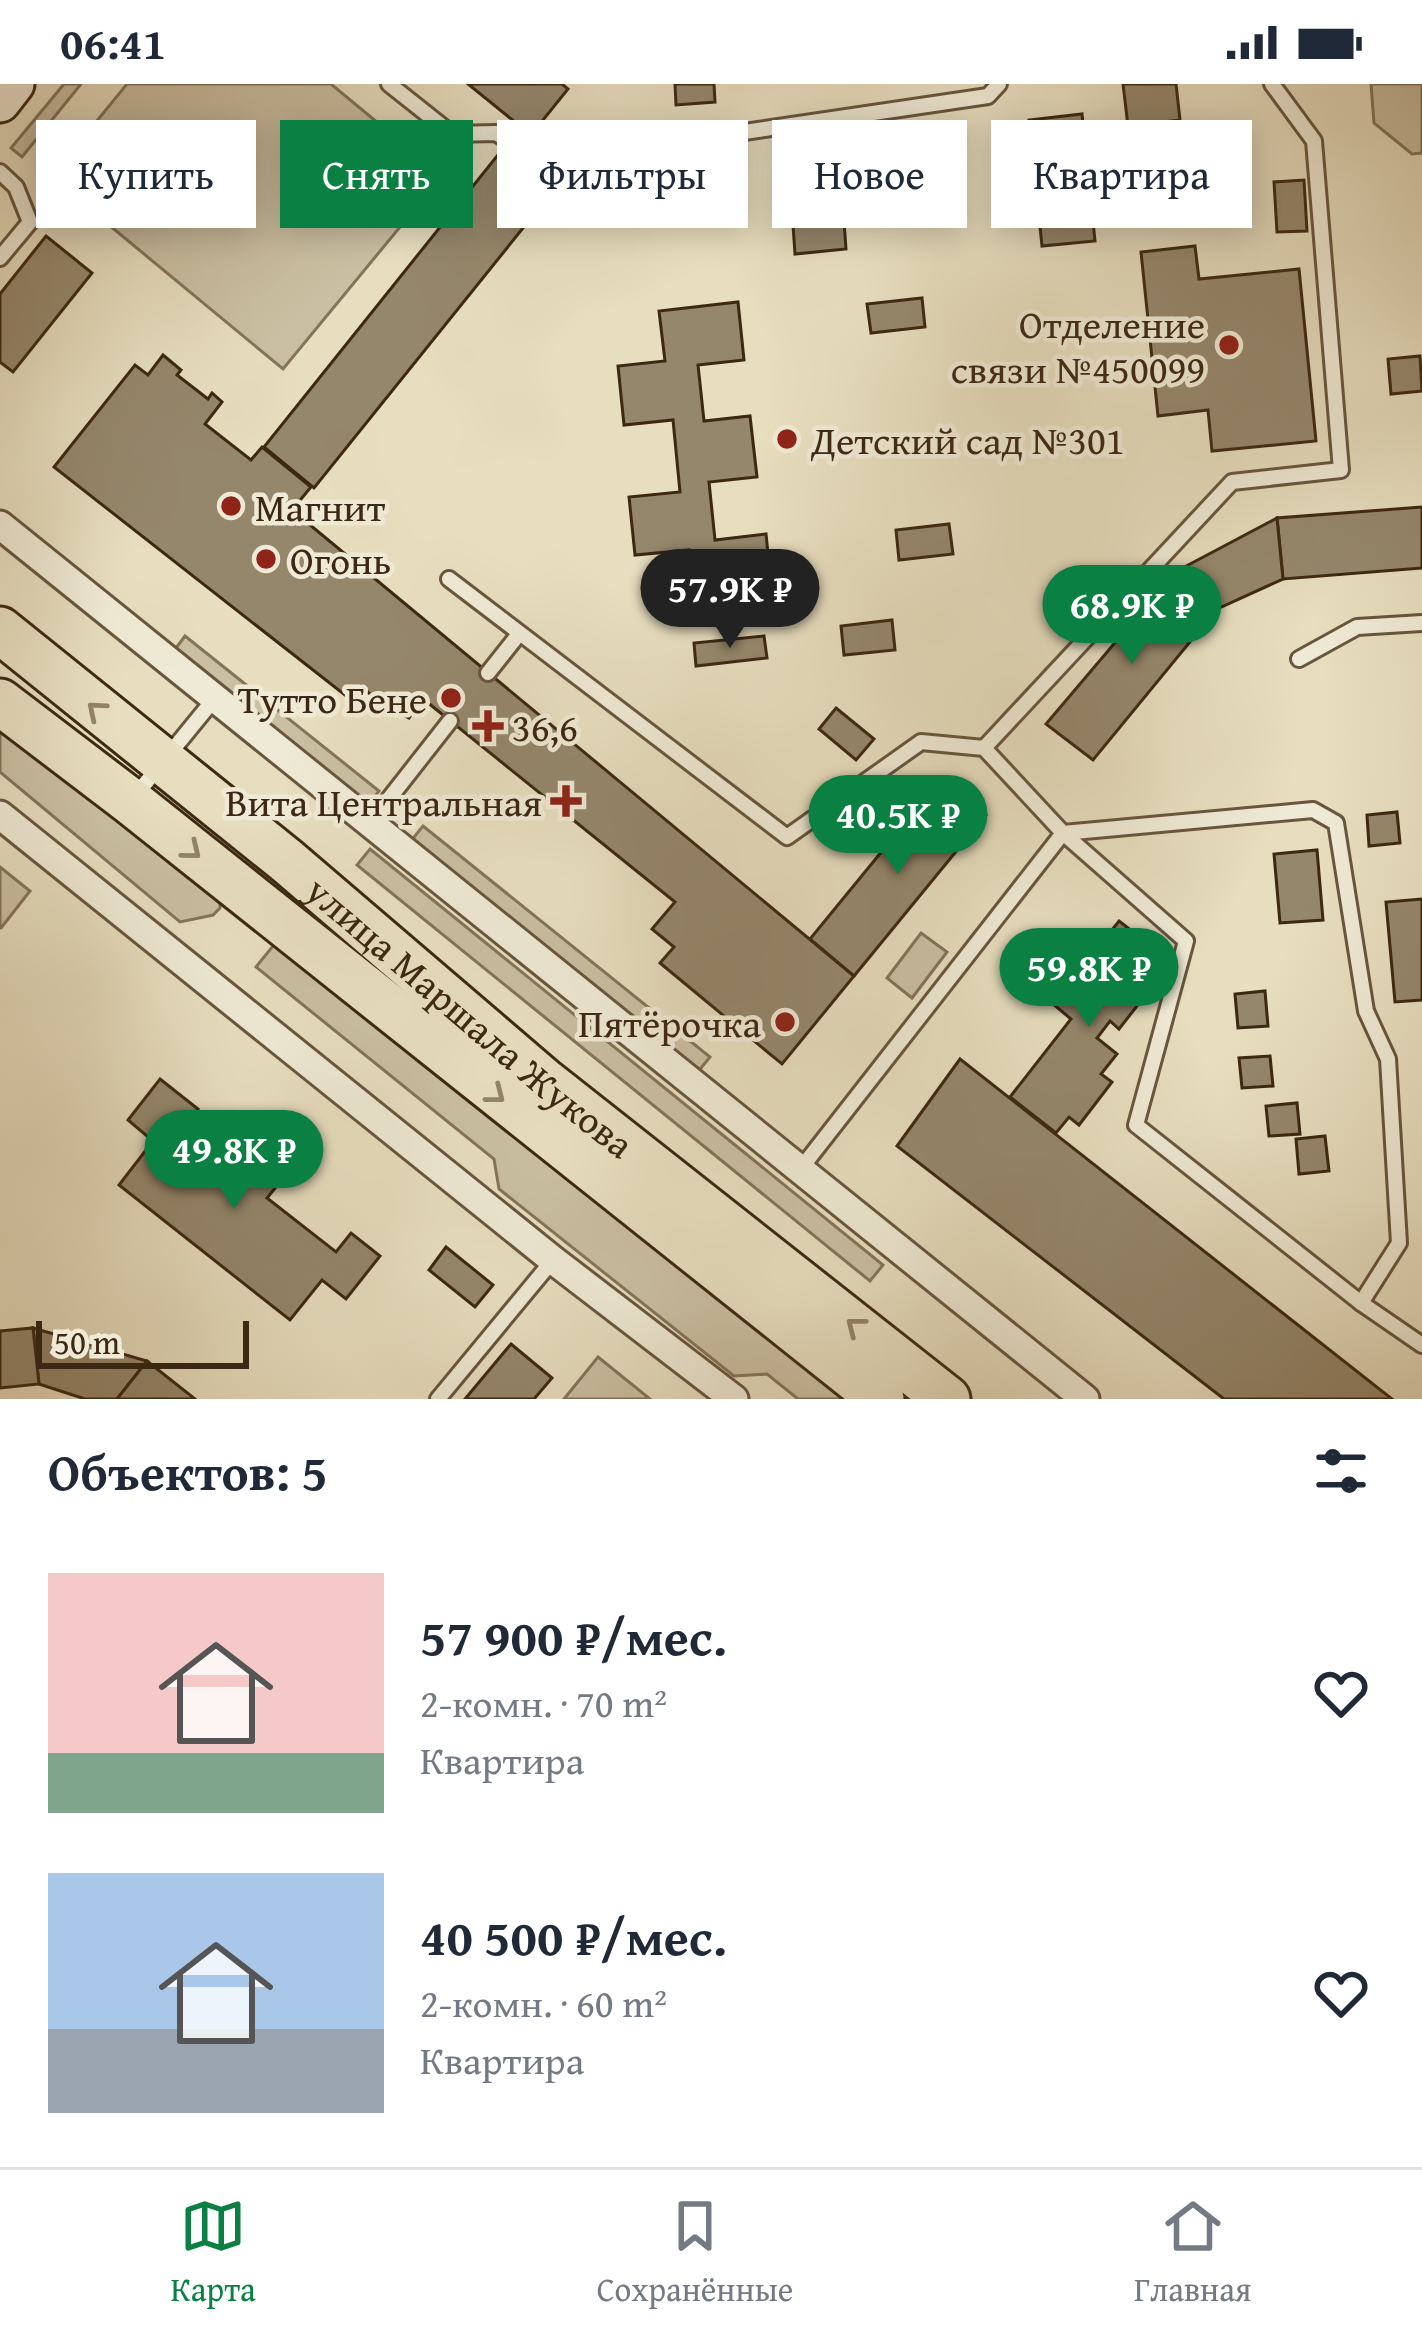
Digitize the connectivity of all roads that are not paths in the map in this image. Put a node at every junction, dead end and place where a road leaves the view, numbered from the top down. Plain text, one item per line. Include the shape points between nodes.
1 (14, 84) edge
2 (388, 84) edge
3 (999, 84) edge
4 (1272, 84) edge
5 (0, 102) edge
6 (0, 172) edge
7 (0, 258) edge
8 (0, 525) edge
9 (449, 579) dead end
10 (1422, 623) edge
11 (0, 630) edge
12 (519, 634) junction
13 (1299, 659) dead end
14 (488, 673) dead end
15 (215, 698) junction
16 (0, 702) edge
17 (450, 721) dead end
18 (984, 748) junction
19 (162, 764) junction
20 (130, 801) junction
21 (0, 815) edge
22 (370, 823) junction
23 (1063, 832) junction
24 (799, 1171) junction
25 (553, 1260) junction
26 (1361, 1303) junction
27 (1422, 1345) edge
28 (724, 1396) edge
29 (438, 1399) edge
30 (881, 1399) edge
31 (947, 1399) edge
32 (1085, 1399) edge

1 - 5 main road
2 - 3 lane via 452,134 496,134 541,162 988,96
4 - 18 lane via 1314,141 1341,470 1232,482
6 - 7 lane via 16,187 30,222
8 - 15 street
9 - 12 lane
10 - 13 lane via 1358,627
19 -> 11 main road, улица Маршала Жукова
12 - 14 lane
12 - 18 lane via 787,838 921,742
15 - 19 lane
15 - 22 street
16 - 20 main road, улица Маршала Жукова
17 - 22 lane
18 - 23 lane
19 - 20 lane
31 -> 19 main road, улица Маршала Жукова via 545,1082
20 -> 30 main road, улица Маршала Жукова
21 - 25 street
22 - 24 street
23 - 24 lane
23 - 26 lane via 1186,940 1136,1125
23 - 26 lane via 1313,810 1336,823 1366,1011 1388,1059 1398,1220 1399,1243
24 - 32 street
25 - 28 street
25 - 29 lane
26 - 27 lane

